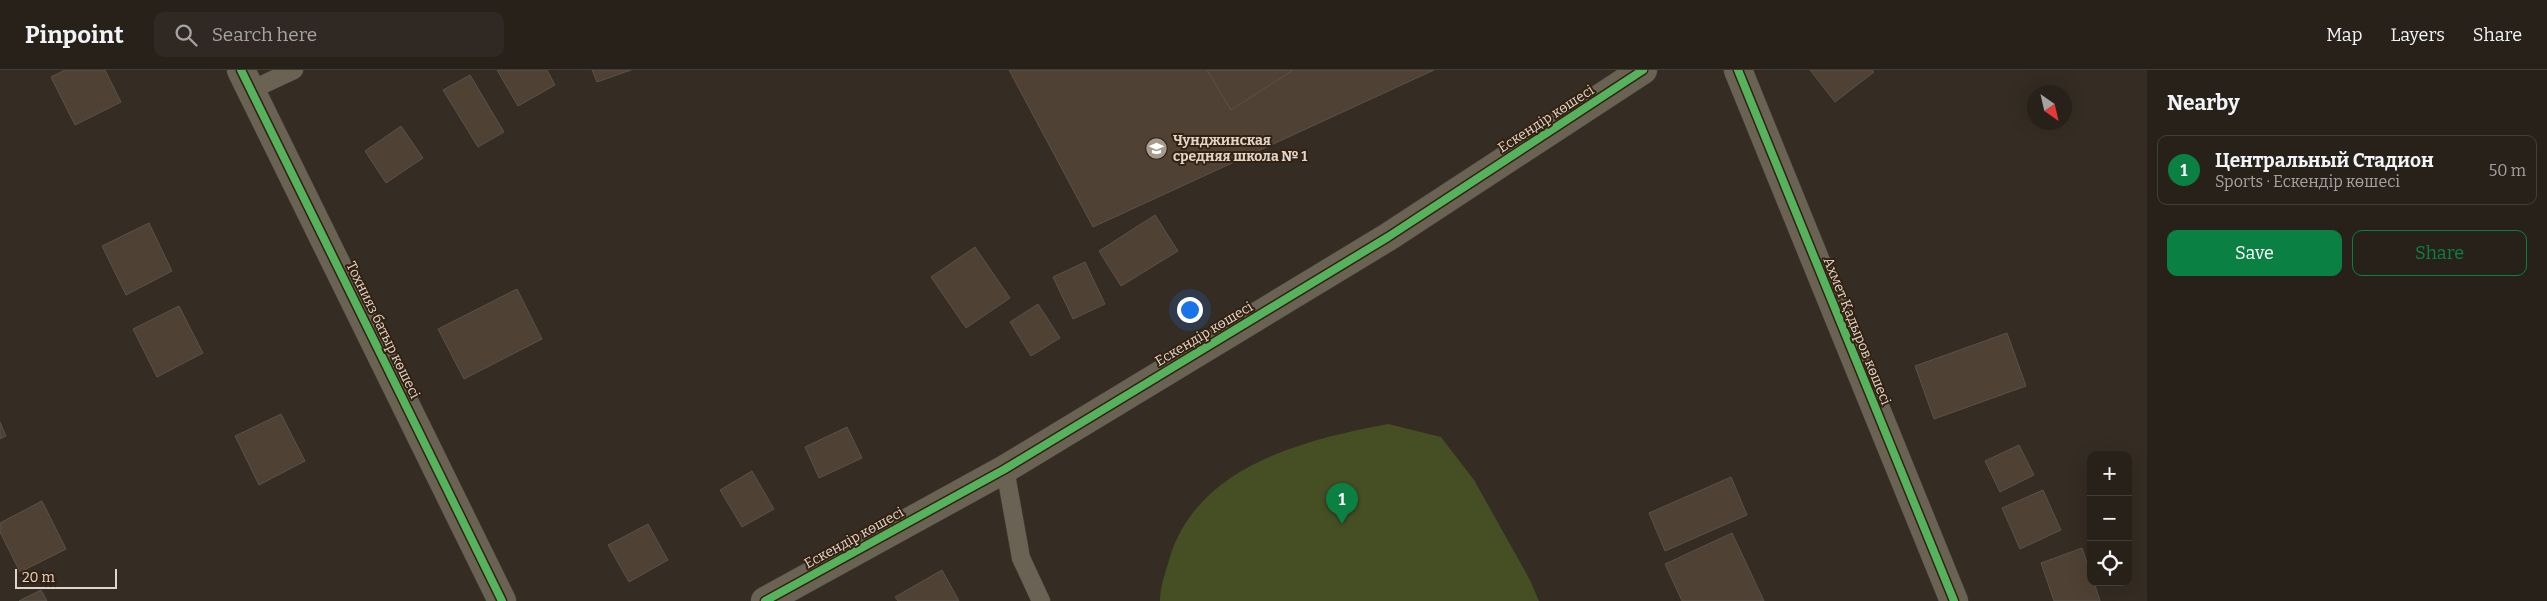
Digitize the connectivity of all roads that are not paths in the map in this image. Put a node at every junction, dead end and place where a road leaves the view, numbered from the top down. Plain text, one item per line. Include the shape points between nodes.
1 (294, 70) edge
2 (1643, 70) edge
3 (1738, 70) edge
4 (246, 80) edge
5 (1005, 469) junction
6 (502, 601) edge
7 (765, 601) edge
8 (1041, 601) edge
9 (1954, 601) edge

1 - 4 lane
2 - 5 street, Ескендір көшесі via 1388,237
3 - 9 street, Ахмет Қадыров көшесі
4 - 6 street, Тохнияз батыр көшесі
5 - 7 street, Ескендір көшесі
5 - 8 lane via 1021,558

